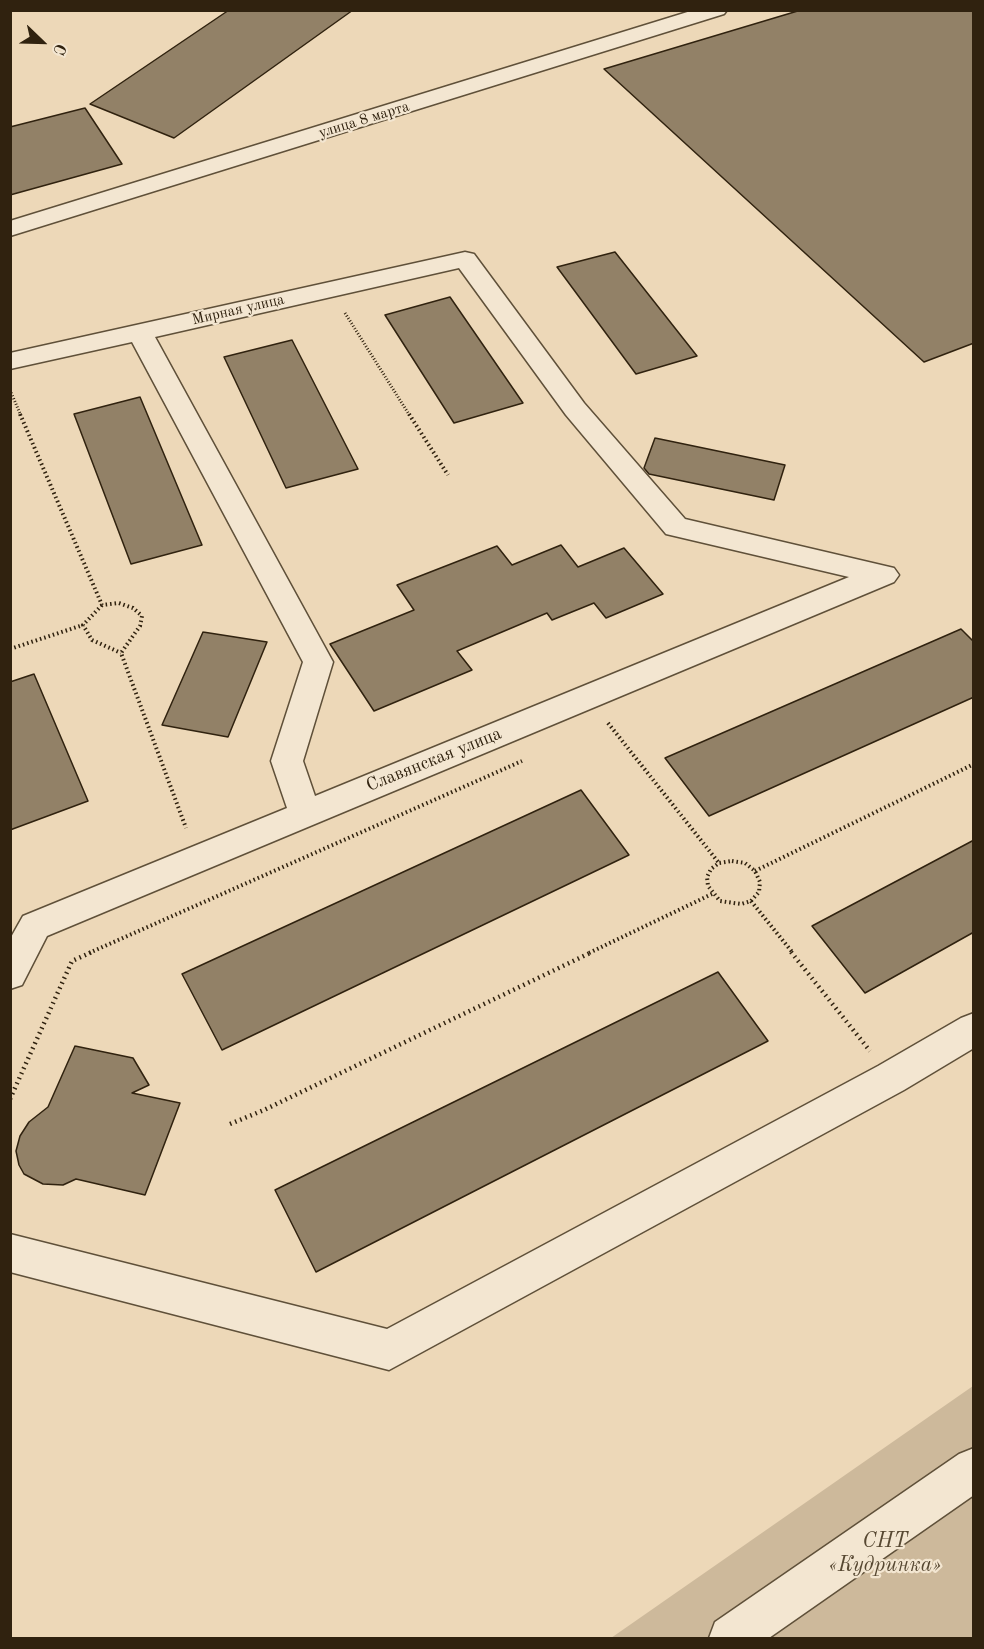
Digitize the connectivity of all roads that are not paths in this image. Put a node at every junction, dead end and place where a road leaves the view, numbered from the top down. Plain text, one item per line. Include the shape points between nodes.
1 (717, 10) edge
2 (10, 229) edge
3 (140, 332) junction
4 (10, 361) edge
5 (884, 574) joint
6 (305, 814) junction
7 (10, 974) edge
8 (974, 1029) edge
9 (10, 1253) edge
10 (974, 1468) edge
11 (731, 1638) edge

1 - 2 street, улица 8 марта
3 - 4 street, Мирная улица
3 - 5 street, Мирная улица via 465,259 575,409 676,527
3 - 6 street via 318,662 288,761
5 - 6 street, Славянская улица
6 - 7 street, Славянская улица via 35,926
8 - 9 street via 891,1078 389,1350
10 - 11 street

